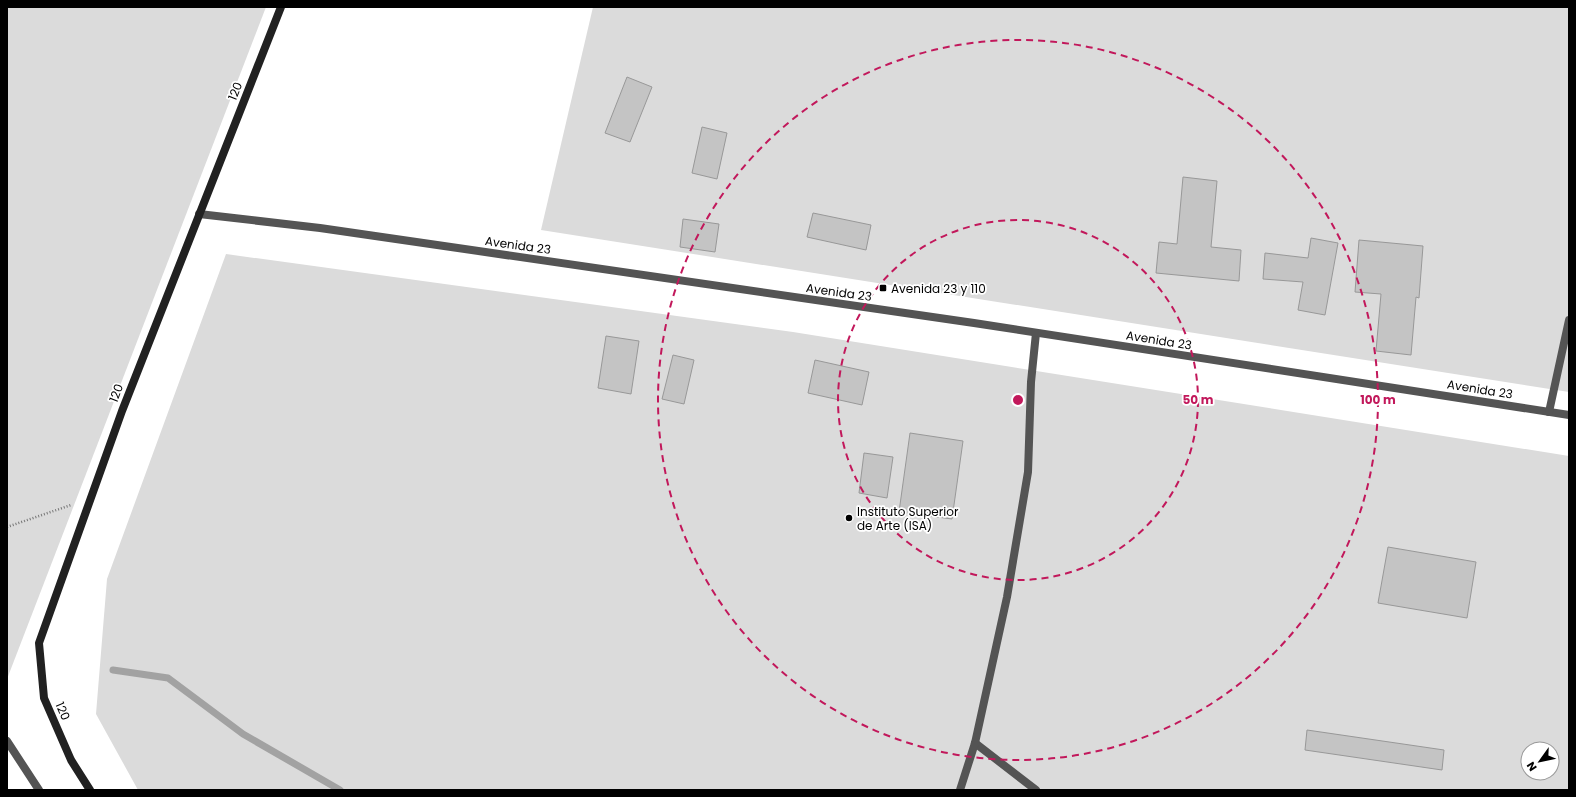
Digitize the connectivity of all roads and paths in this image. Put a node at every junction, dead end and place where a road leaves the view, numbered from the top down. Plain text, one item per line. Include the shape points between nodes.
1 (282, 7) edge
2 (199, 214) junction
3 (1569, 320) edge
4 (1036, 333) junction
5 (1549, 412) junction
6 (1569, 415) edge
7 (91, 498) junction
8 (7, 527) edge
9 (7, 741) edge
10 (975, 743) junction
11 (39, 790) edge
12 (90, 790) edge
13 (960, 790) edge
14 (1036, 790) edge

1 - 2 main road, 120
2 - 4 street, Avenida 23 via 328,229
2 - 7 main road, 120
3 - 5 street
4 - 5 street, Avenida 23
4 - 10 street via 1031,382 1028,472 1007,597
5 - 6 street, Avenida 23
7 - 8 path
7 - 12 main road, 120 via 39,643 44,698 71,760
9 - 11 street
10 - 13 street
10 - 14 street

